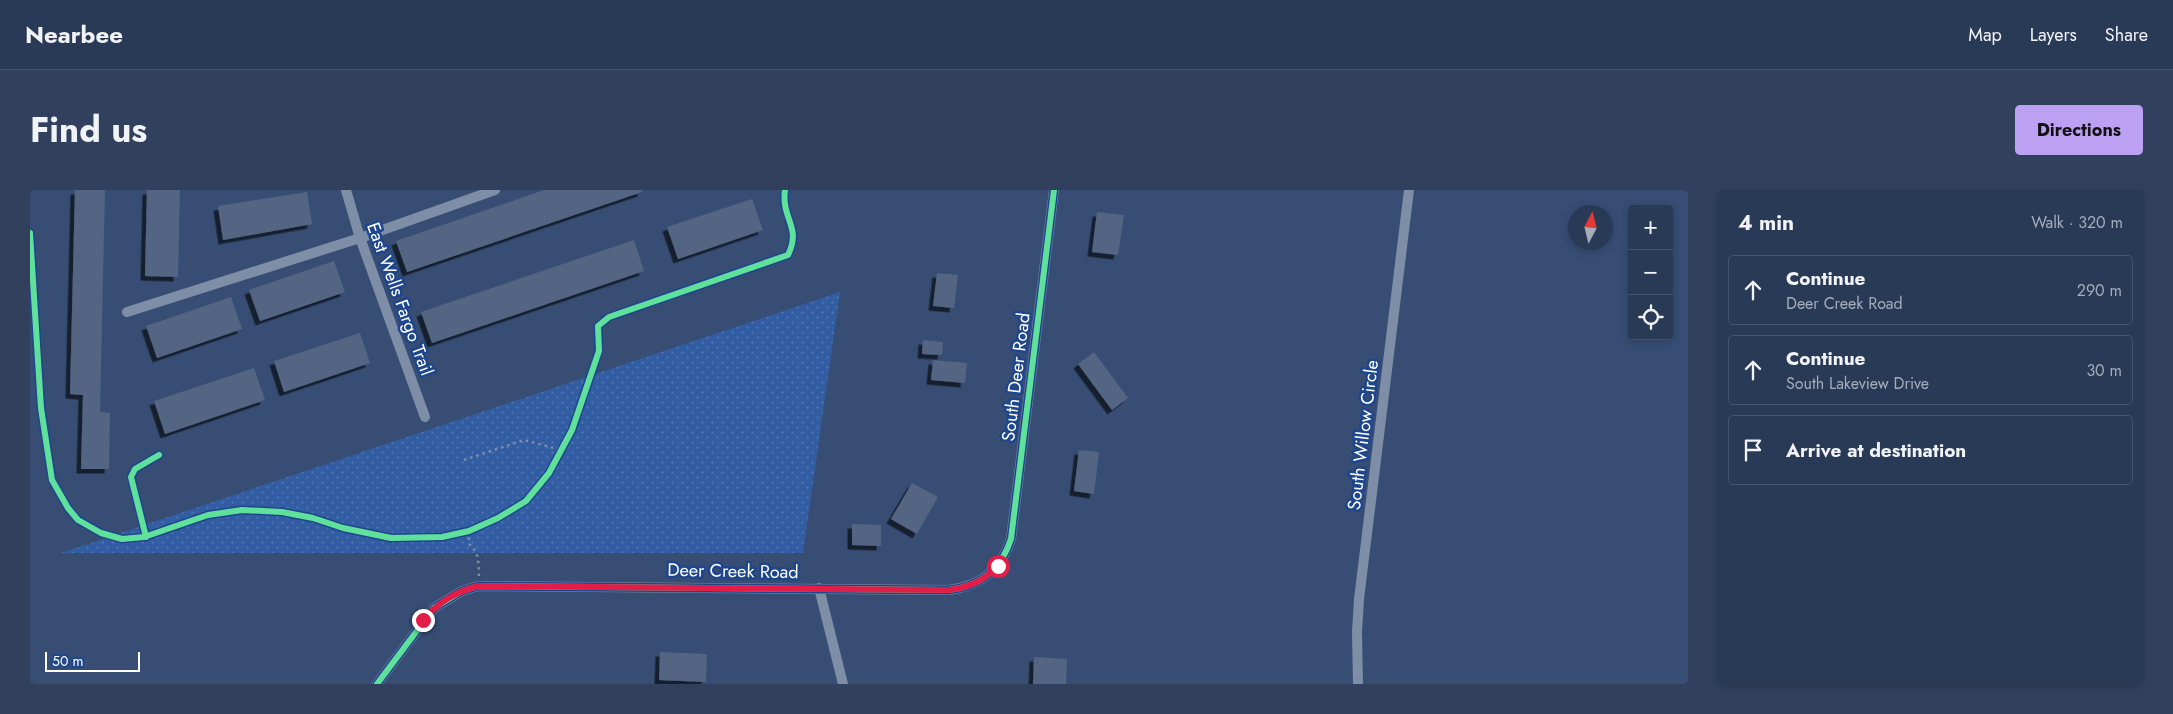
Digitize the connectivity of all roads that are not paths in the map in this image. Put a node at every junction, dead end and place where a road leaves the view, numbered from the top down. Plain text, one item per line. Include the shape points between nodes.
1 (346, 190) edge
2 (495, 190) edge
3 (1054, 190) edge
4 (1409, 190) edge
5 (360, 238) junction
6 (127, 312) dead end
7 (425, 417) dead end
8 (998, 566) joint
9 (819, 588) junction
10 (377, 684) edge
11 (843, 684) edge
12 (1358, 684) edge

1 - 5 street, East Wells Fargo Trail
2 - 5 street
3 - 8 street, South Deer Road via 1011,535
4 - 12 street, South Willow Circle via 1359,599
5 - 6 street
5 - 7 street, East Wells Fargo Trail
8 - 9 street, Deer Creek Road via 977,583 949,590
9 - 10 street, Deer Creek Road via 481,586 462,591 434,608
9 - 11 street

